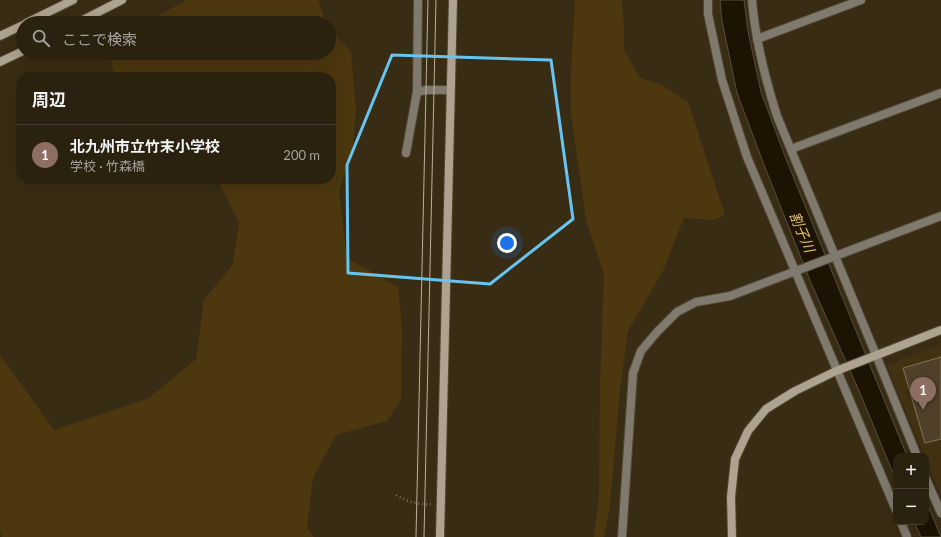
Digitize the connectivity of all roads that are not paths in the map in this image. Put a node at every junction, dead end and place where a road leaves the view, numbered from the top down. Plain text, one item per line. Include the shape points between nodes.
1 (73, 0) edge
2 (122, 0) edge
3 (418, 0) edge
4 (453, 0) edge
5 (708, 0) edge
6 (752, 0) edge
7 (861, 0) edge
8 (40, 16) edge
9 (91, 16) edge
10 (16, 28) edge
11 (0, 36) edge
12 (757, 39) junction
13 (16, 54) edge
14 (0, 62) edge
15 (450, 90) junction
16 (417, 92) junction
17 (941, 93) edge
18 (791, 149) junction
19 (406, 152) dead end
20 (941, 216) edge
21 (833, 257) junction
22 (798, 271) junction
23 (941, 330) edge
24 (874, 356) junction
25 (839, 370) junction
26 (916, 453) edge
27 (929, 486) edge
28 (893, 503) edge
29 (941, 513) edge
30 (902, 525) edge
31 (440, 537) edge
32 (622, 537) edge
33 (732, 537) edge
34 (907, 537) edge

1 - 8 street
2 - 9 street
3 - 16 street
4 - 15 street
5 - 22 street via 708,14 722,80 744,150
6 - 12 street
7 - 12 street
10 - 11 street
12 - 18 street via 777,116
13 - 14 street
15 - 16 street
15 - 31 street
16 - 19 street
17 - 18 street
18 - 21 street
20 - 21 street
21 - 22 street
21 - 24 street
22 - 25 street
22 - 32 street via 730,296 696,302 677,312 641,352 633,373
23 - 24 street
24 - 25 street
24 - 26 street
25 - 28 street
25 - 33 street via 795,390 766,409 748,431 735,459 731,496
27 - 29 street
30 - 34 street

